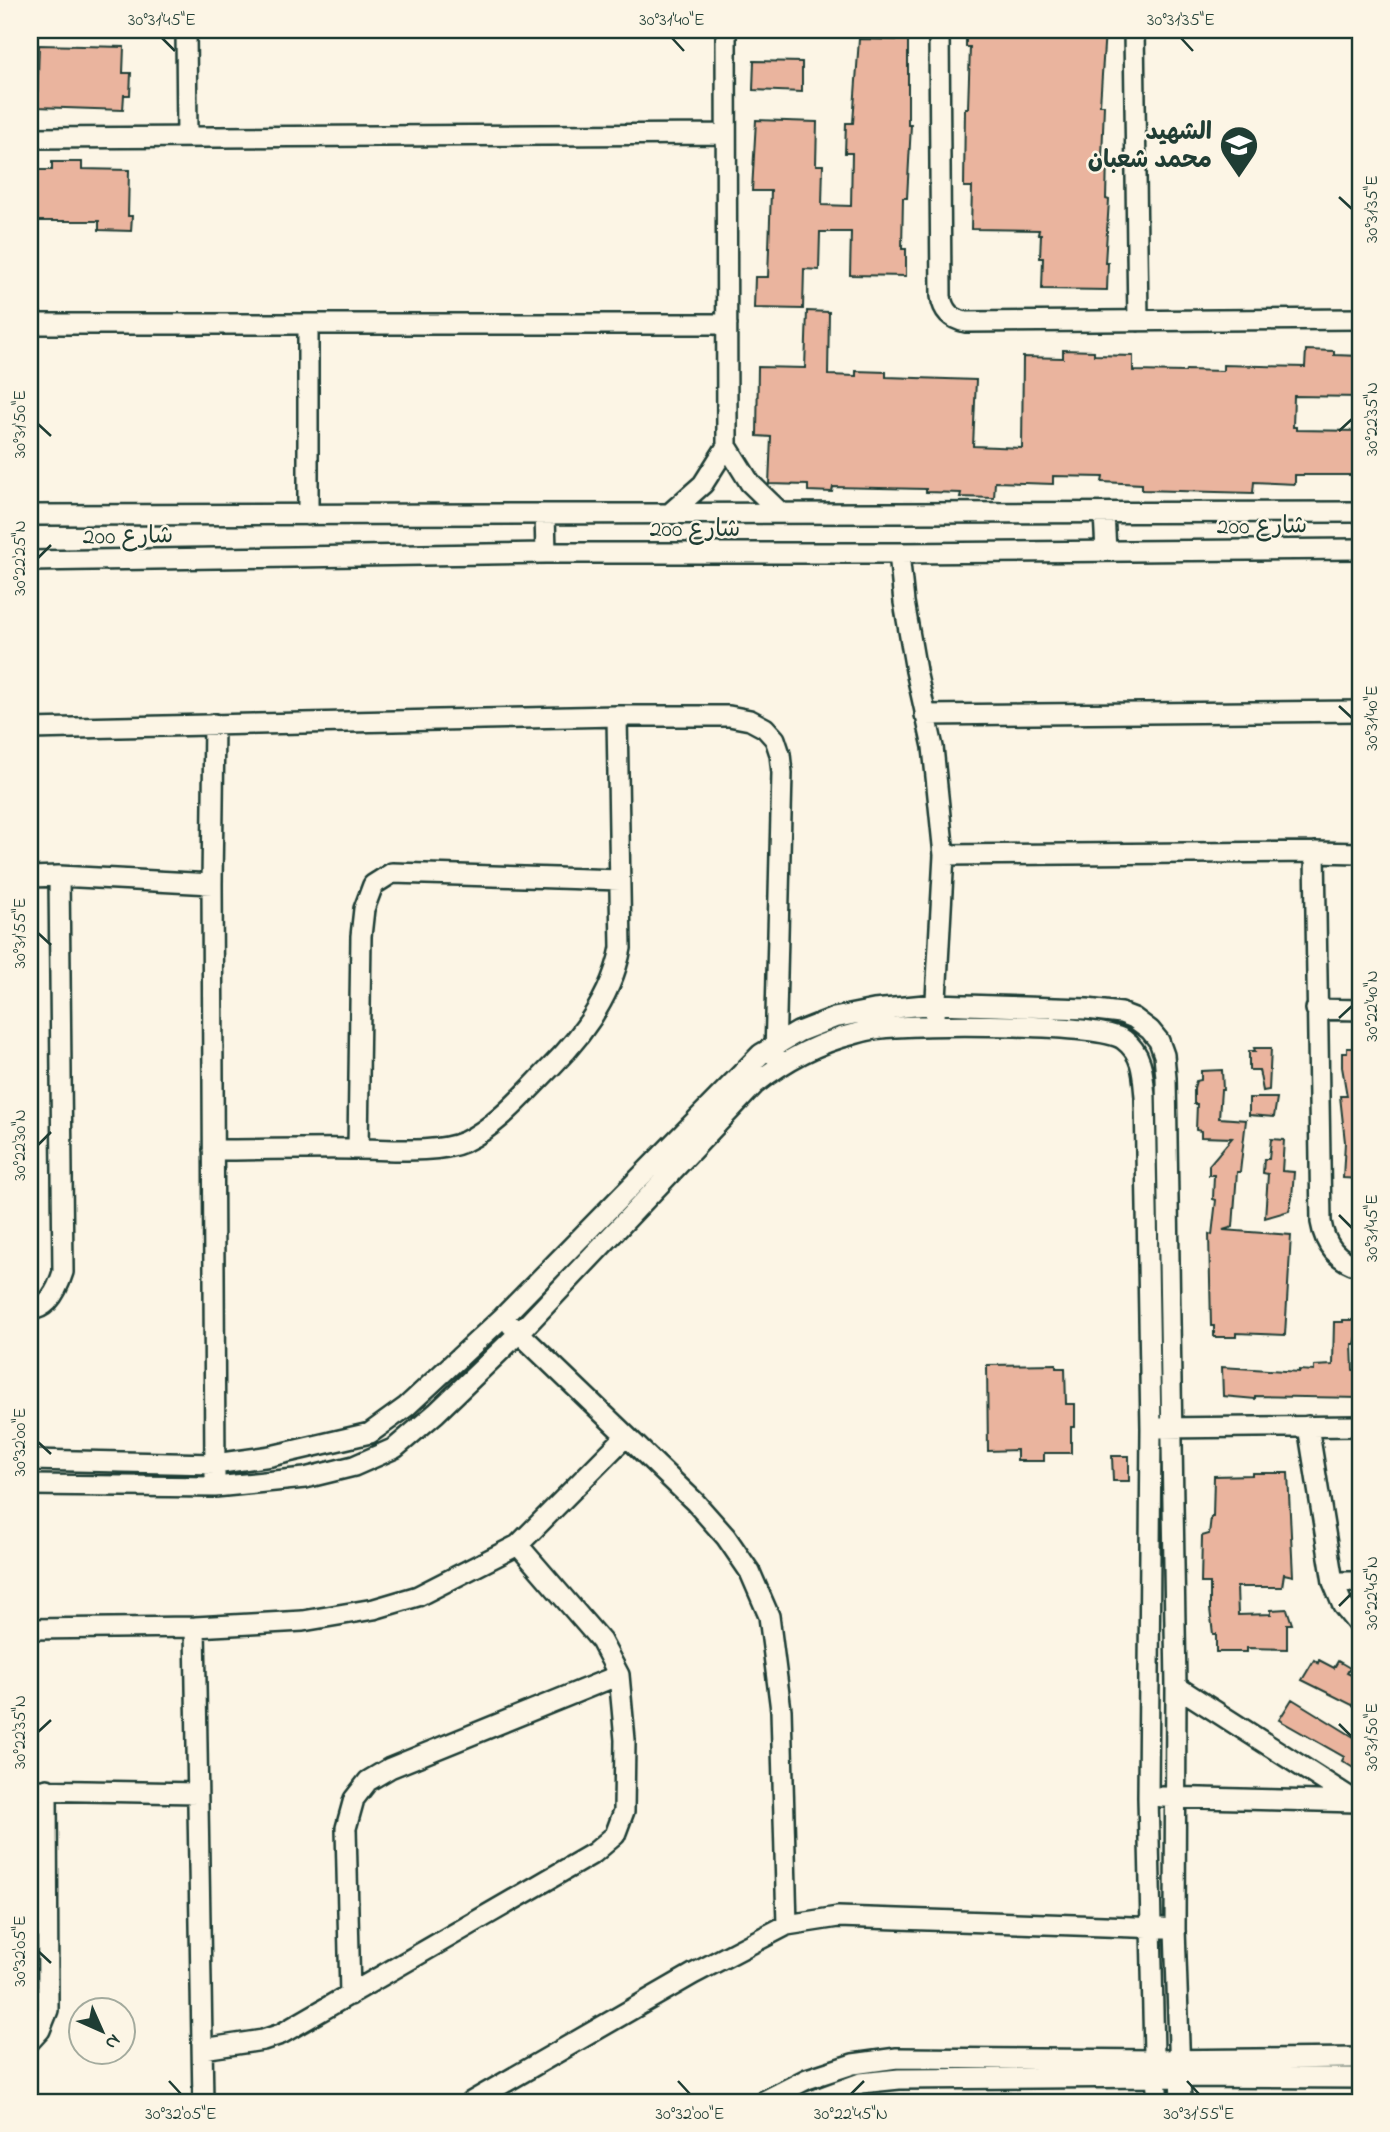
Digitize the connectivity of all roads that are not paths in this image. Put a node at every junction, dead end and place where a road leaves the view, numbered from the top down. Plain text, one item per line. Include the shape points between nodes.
1 (186, 30) edge
2 (726, 30) edge
3 (939, 30) edge
4 (1134, 30) edge
5 (726, 134) junction
6 (187, 137) junction
7 (30, 138) edge
8 (1360, 319) edge
9 (1138, 321) junction
10 (30, 324) edge
11 (308, 324) junction
12 (727, 324) junction
13 (727, 446) junction
14 (1360, 512) edge
15 (781, 513) junction
16 (1104, 513) junction
17 (308, 514) junction
18 (545, 514) junction
19 (669, 514) junction
20 (30, 515) edge
21 (1360, 549) edge
22 (1106, 551) junction
23 (546, 552) junction
24 (899, 553) junction
25 (30, 561) edge
26 (1360, 711) edge
27 (925, 715) junction
28 (617, 716) junction
29 (214, 724) junction
30 (30, 729) edge
31 (1315, 852) junction
32 (1360, 853) edge
33 (944, 855) junction
34 (59, 876) junction
35 (30, 877) edge
36 (620, 880) junction
37 (212, 884) junction
38 (935, 1004) junction
39 (1316, 1009) junction
40 (1360, 1010) edge
41 (935, 1026) junction
42 (774, 1045) junction
43 (776, 1067) junction
44 (358, 1149) junction
45 (213, 1150) junction
46 (1360, 1267) edge
47 (30, 1310) edge
48 (503, 1317) junction
49 (519, 1333) junction
50 (1308, 1426) junction
51 (1360, 1426) edge
52 (1172, 1427) junction
53 (1151, 1428) junction
54 (625, 1437) junction
55 (30, 1460) edge
56 (215, 1464) junction
57 (30, 1485) edge
58 (215, 1487) junction
59 (518, 1545) junction
60 (1333, 1582) junction
61 (1360, 1582) edge
62 (1360, 1626) edge
63 (195, 1627) junction
64 (30, 1629) edge
65 (619, 1675) junction
66 (1176, 1686) junction
67 (38, 1790) edge
68 (197, 1793) junction
69 (1148, 1797) junction
70 (1175, 1797) junction
71 (1359, 1803) edge
72 (787, 1925) junction
73 (1151, 1928) junction
74 (1175, 1928) junction
75 (350, 1995) junction
76 (30, 2041) edge
77 (203, 2049) junction
78 (1360, 2058) edge
79 (1155, 2068) junction
80 (1179, 2069) junction
81 (1360, 2078) edge
82 (203, 2102) edge
83 (471, 2102) edge
84 (762, 2102) edge
85 (809, 2102) edge
86 (1158, 2102) edge
87 (1181, 2102) edge

1 - 6 street
2 - 5 street
3 - 9 street via 941,296 945,311 966,322
4 - 9 street
5 - 6 street
5 - 12 street
6 - 7 street
8 - 9 street
10 - 11 street
11 - 12 street
11 - 17 street
12 - 13 street
13 - 15 street via 750,483
13 - 19 street via 703,484
14 - 16 street, شارع 200
15 - 16 street, شارع 200
15 - 19 street, شارع 200
16 - 22 street
17 - 18 street, شارع 200
17 - 20 street, شارع 200
18 - 19 street, شارع 200
18 - 23 street
21 - 22 street, شارع 200
22 - 24 street, شارع 200
23 - 24 street, شارع 200
23 - 25 street, شارع 200
24 - 27 street
26 - 27 street
27 - 33 street
28 - 29 street
28 - 36 street
28 - 42 street via 729,716 750,720 775,739 782,773
29 - 30 street
29 - 37 street
31 - 32 street
31 - 33 street
31 - 39 street
33 - 38 street
34 - 35 street
34 - 37 street
34 - 47 street via 63,1272 49,1300
36 - 44 street via 617,971 571,1047 494,1122 461,1143 411,1151
36 - 44 street via 391,873 373,884 361,936
37 - 45 street
38 - 41 street
38 - 42 street via 834,1018
38 - 52 street via 1121,1013 1150,1030 1158,1041 1166,1078
39 - 40 street
39 - 46 street via 1323,1235 1343,1261
41 - 43 street via 853,1034
41 - 53 street via 1101,1031 1122,1038 1139,1058 1144,1097
42 - 43 street
42 - 48 street via 741,1073
43 - 49 street via 705,1135
44 - 45 street
45 - 56 street
48 - 49 street
48 - 56 street via 406,1407 370,1433
49 - 54 street
49 - 58 street via 395,1448 354,1466 305,1478
50 - 51 street
50 - 52 street
50 - 60 street
52 - 53 street
52 - 66 street
53 - 69 street
54 - 59 street
54 - 72 street via 726,1537 750,1572 769,1616 781,1710
55 - 56 street
56 - 58 street
57 - 58 street
59 - 63 street via 418,1596 374,1609 303,1621
59 - 65 street via 601,1641
60 - 61 street
60 - 62 street via 1343,1606
63 - 64 street
63 - 68 street
65 - 75 street via 625,1740 624,1811 615,1835 594,1853
65 - 75 street via 368,1781 354,1799 346,1828
66 - 70 street
66 - 71 street
67 - 68 street
67 - 76 street via 48,2010
68 - 77 street
69 - 70 street
69 - 73 street
70 - 71 street
70 - 74 street
72 - 73 street via 838,1917
72 - 83 street
73 - 74 street
73 - 79 street
74 - 80 street
75 - 77 street via 281,2034
77 - 82 street
78 - 80 street
79 - 80 street
79 - 84 street via 897,2058 853,2064 807,2079
79 - 85 street via 899,2079 861,2083
79 - 86 street
80 - 81 street
80 - 87 street

